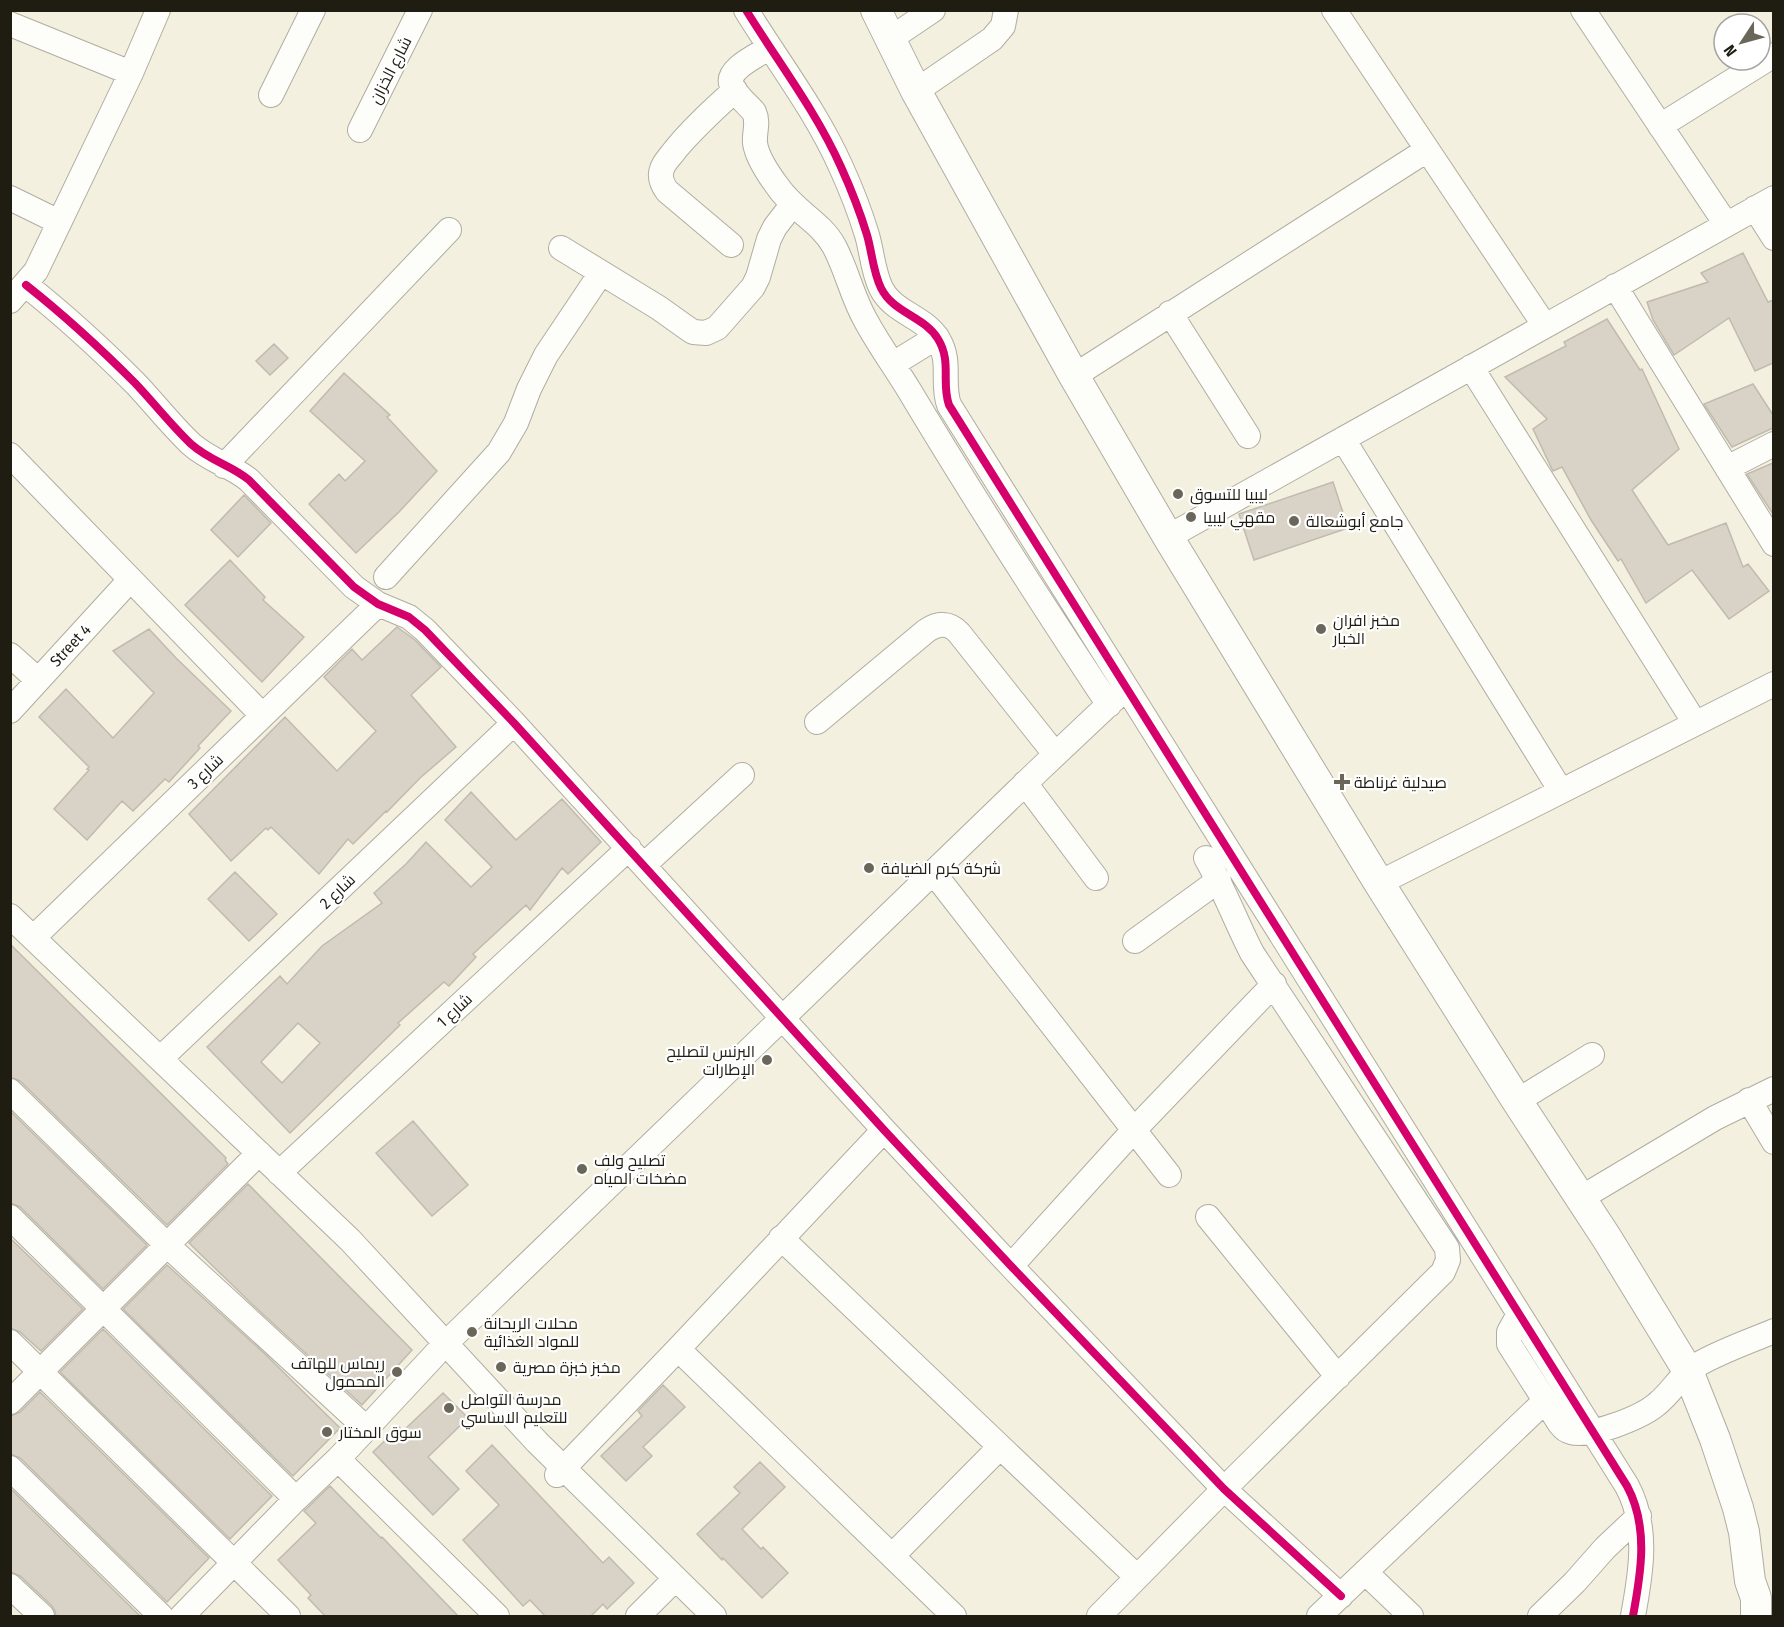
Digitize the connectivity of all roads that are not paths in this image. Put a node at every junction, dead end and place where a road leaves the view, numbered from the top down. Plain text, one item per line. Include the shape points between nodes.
1 (158, 10) edge
2 (313, 10) edge
3 (420, 10) edge
4 (746, 10) edge
5 (876, 10) edge
6 (933, 10) edge
7 (1006, 10) edge
8 (1334, 10) edge
9 (1591, 13) edge
10 (10, 24) edge
11 (890, 39) junction
12 (769, 48) junction
13 (1773, 55) edge
14 (131, 73) junction
15 (735, 90) junction
16 (916, 91) junction
17 (271, 95) dead end
18 (1660, 126) junction
19 (360, 130) dead end
20 (1427, 150) junction
21 (10, 198) edge
22 (1764, 203) edge
23 (792, 205) junction
24 (59, 222) junction
25 (1726, 224) junction
26 (449, 231) dead end
27 (1773, 238) edge
28 (731, 245) dead end
29 (561, 248) dead end
30 (601, 273) junction
31 (1615, 286) junction
32 (18, 293) edge
33 (1170, 313) junction
34 (1545, 326) junction
35 (937, 338) junction
36 (893, 364) junction
37 (1471, 368) junction
38 (1074, 376) junction
39 (1248, 436) dead end
40 (1343, 439) junction
41 (1773, 444) edge
42 (10, 456) edge
43 (224, 466) junction
44 (1727, 468) junction
45 (1168, 537) junction
46 (1773, 544) edge
47 (386, 577) dead end
48 (130, 580) junction
49 (378, 604) junction
50 (10, 655) edge
51 (38, 681) junction
52 (1773, 684) edge
53 (1126, 688) junction
54 (1109, 705) junction
55 (10, 711) edge
56 (262, 716) junction
57 (817, 722) dead end
58 (514, 723) junction
59 (1695, 723) junction
60 (1055, 754) junction
61 (742, 775) dead end
62 (1031, 777) junction
63 (1562, 791) junction
64 (1091, 845) dead end
65 (636, 856) junction
66 (1206, 858) dead end
67 (933, 872) junction
68 (1096, 878) dead end
69 (1219, 879) junction
70 (1378, 883) junction
71 (10, 916) edge
72 (1269, 916) junction
73 (22, 934) edge
74 (1243, 935) junction
75 (1135, 941) dead end
76 (1274, 984) junction
77 (783, 1018) junction
78 (1592, 1054) dead end
79 (160, 1059) junction
80 (1773, 1089) edge
81 (10, 1091) edge
82 (1749, 1100) junction
83 (1517, 1101) junction
84 (884, 1130) junction
85 (1134, 1130) junction
86 (1773, 1142) edge
87 (254, 1158) junction
88 (279, 1173) junction
89 (1169, 1175) dead end
90 (1581, 1198) junction
91 (10, 1217) edge
92 (1208, 1217) dead end
93 (782, 1238) junction
94 (167, 1245) junction
95 (1011, 1266) junction
96 (104, 1309) junction
97 (1519, 1314) junction
98 (1773, 1331) edge
99 (10, 1342) edge
100 (442, 1347) junction
101 (678, 1349) junction
102 (1688, 1371) junction
103 (41, 1372) junction
104 (1338, 1377) junction
105 (1545, 1401) junction
106 (10, 1402) edge
107 (367, 1429) junction
108 (1593, 1431) junction
109 (1000, 1447) junction
110 (339, 1459) junction
111 (10, 1468) edge
112 (560, 1472) junction
113 (1224, 1489) junction
114 (296, 1499) junction
115 (1640, 1516) junction
116 (892, 1556) junction
117 (233, 1564) junction
118 (1365, 1572) junction
119 (1137, 1577) junction
120 (1750, 1581) junction
121 (671, 1583) junction
122 (10, 1586) edge
123 (1341, 1596) junction
124 (42, 1617) edge
125 (161, 1617) edge
126 (182, 1617) edge
127 (288, 1617) edge
128 (497, 1617) edge
129 (638, 1617) edge
130 (699, 1617) edge
131 (714, 1617) edge
132 (954, 1617) edge
133 (1099, 1617) edge
134 (1320, 1617) edge
135 (1411, 1617) edge
136 (1540, 1617) edge
137 (1634, 1617) edge
138 (1746, 1617) edge
139 (1756, 1617) edge

1 - 14 street
2 - 17 street
3 - 19 street, شارع الخزان
4 - 12 street
5 - 11 main road
6 - 11 street
7 - 16 street via 1003,26 992,39
8 - 20 street
9 - 18 street
10 - 14 street
11 - 16 main road
12 - 15 street via 734,70 731,83
12 - 35 street via 814,115 841,167 867,235 880,287 898,309 921,322
13 - 18 street
14 - 24 street
15 - 23 street via 756,117 755,142 760,158
15 - 28 street via 680,144 663,165 661,176 667,191
16 - 38 main road
18 - 25 street
20 - 33 street
20 - 34 street
21 - 24 street
22 - 25 street
22 - 27 street
23 - 30 street via 770,239 753,287 712,331 693,332
23 - 36 street via 832,243 864,318
24 - 32 street via 36,271
25 - 31 street
26 - 43 street
29 - 30 street
30 - 47 street via 546,355 499,452
31 - 34 street
31 - 44 street
32 - 43 street via 60,312 191,444
33 - 38 street
33 - 39 street
34 - 37 street
35 - 36 street
35 - 53 street via 947,367 949,405
36 - 54 street
37 - 40 street
37 - 59 street
38 - 45 main road
40 - 45 street
40 - 63 street
41 - 44 street
42 - 48 street
43 - 49 street via 249,480 354,587
44 - 46 street
45 - 70 main road
48 - 51 street, Street 4
48 - 56 street
49 - 56 street, شارع 3
49 - 58 street via 418,623
50 - 51 street
51 - 55 street, Street 4
52 - 59 street
53 - 54 street
53 - 72 street
54 - 60 street
56 - 73 street, شارع 3
57 - 60 street via 926,631 944,624 959,633
58 - 65 street
58 - 79 street, شارع 2
59 - 63 street
60 - 62 street
61 - 65 street, شارع 1
62 - 64 street
62 - 67 street
62 - 68 street
63 - 70 street
65 - 77 street
65 - 88 street, شارع 1
66 - 69 street
67 - 77 street
67 - 85 street
69 - 74 street
69 - 75 street
70 - 83 main road
71 - 73 street
72 - 74 street
72 - 97 street
73 - 79 street
73 - 87 street
74 - 76 street
76 - 85 street
76 - 104 street via 1448,1254 1443,1272
77 - 84 street
77 - 100 street
78 - 83 street
79 - 87 street
80 - 82 street
81 - 94 street
82 - 86 street
82 - 90 street
83 - 90 main road
84 - 93 street
84 - 95 street
85 - 89 street
85 - 95 street
87 - 88 street
87 - 94 street
87 - 100 street
88 - 100 street via 366,1256
90 - 102 main road
91 - 96 street
92 - 104 street
93 - 101 street
93 - 109 street
94 - 96 street
94 - 107 street
95 - 113 street
96 - 103 street
96 - 114 street
97 - 105 street via 1509,1332 1509,1344
97 - 108 street
98 - 102 street
99 - 103 street
100 - 107 street
100 - 112 street via 500,1417
101 - 112 street
101 - 116 street
102 - 108 street via 1666,1397 1644,1413
102 - 120 main road via 1738,1508
103 - 106 street
103 - 117 street
104 - 113 street
105 - 108 street via 1568,1431
105 - 118 street
107 - 110 street
108 - 115 street via 1627,1486
109 - 116 street
109 - 119 street
110 - 114 street
110 - 128 street
111 - 125 street
112 - 121 street
113 - 119 street
113 - 123 street
114 - 117 street
115 - 136 street
115 - 137 street via 1641,1554
116 - 132 street
117 - 126 street
117 - 127 street
118 - 123 street
118 - 135 street
119 - 133 street
120 - 138 main road
120 - 139 main road via 1756,1598
121 - 129 street
121 - 130 street
121 - 131 street
122 - 124 street
123 - 134 street

